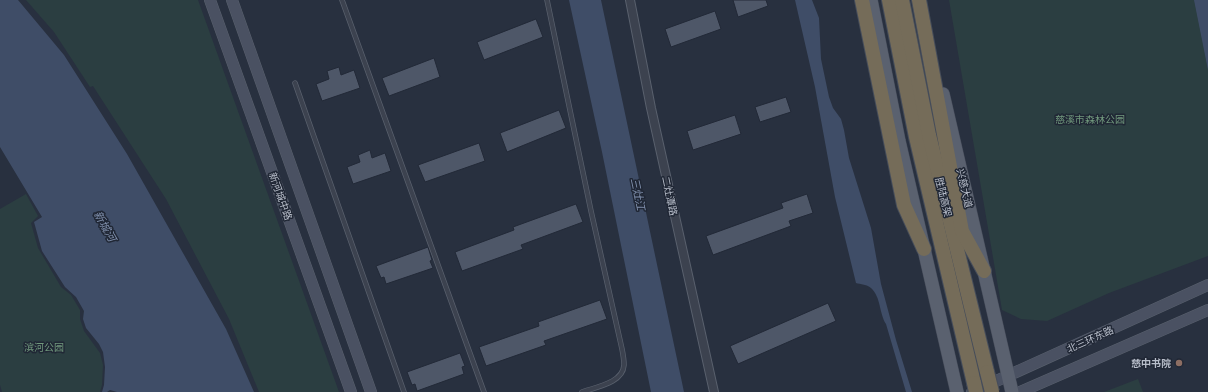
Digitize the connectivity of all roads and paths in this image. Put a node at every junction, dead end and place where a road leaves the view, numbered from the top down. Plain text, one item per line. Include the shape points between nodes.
1 (210, 0) edge
2 (232, 0) edge
3 (342, 0) edge
4 (547, 0) edge
5 (630, 0) edge
6 (862, 0) edge
7 (871, 0) edge
8 (889, 0) edge
9 (902, 0) edge
10 (921, 0) edge
11 (295, 83) dead end
12 (924, 249) junction
13 (984, 271) junction
14 (1208, 285) edge
15 (1208, 310) edge
16 (1008, 376) junction
17 (351, 392) edge
18 (372, 392) edge
19 (404, 392) edge
20 (484, 392) edge
21 (582, 392) edge
22 (714, 392) edge
23 (957, 392) edge
24 (972, 392) edge
25 (976, 392) edge
26 (992, 392) edge
27 (1012, 392) edge
28 (1020, 392) edge

1 - 17 street, 新河城中路
2 - 18 street, 新河城中路
3 - 20 lane
4 - 21 lane via 624,365 621,375 615,380
5 - 22 street, 二灶潭路 via 651,108
6 - 12 highway via 904,205
7 - 12 main road
8 - 25 highway, 胜陆高架, bridge via 916,137
9 - 26 highway, 胜陆高架, bridge via 929,135
10 - 13 main road, 兴慈大道
10 - 13 highway via 962,231
11 - 19 lane
12 - 23 main road
13 - 16 main road, 兴慈大道
14 - 16 street, 北三环东路
15 - 28 street, 北三环东路
16 - 24 street, 北三环东路
16 - 27 main road, 兴慈大道

